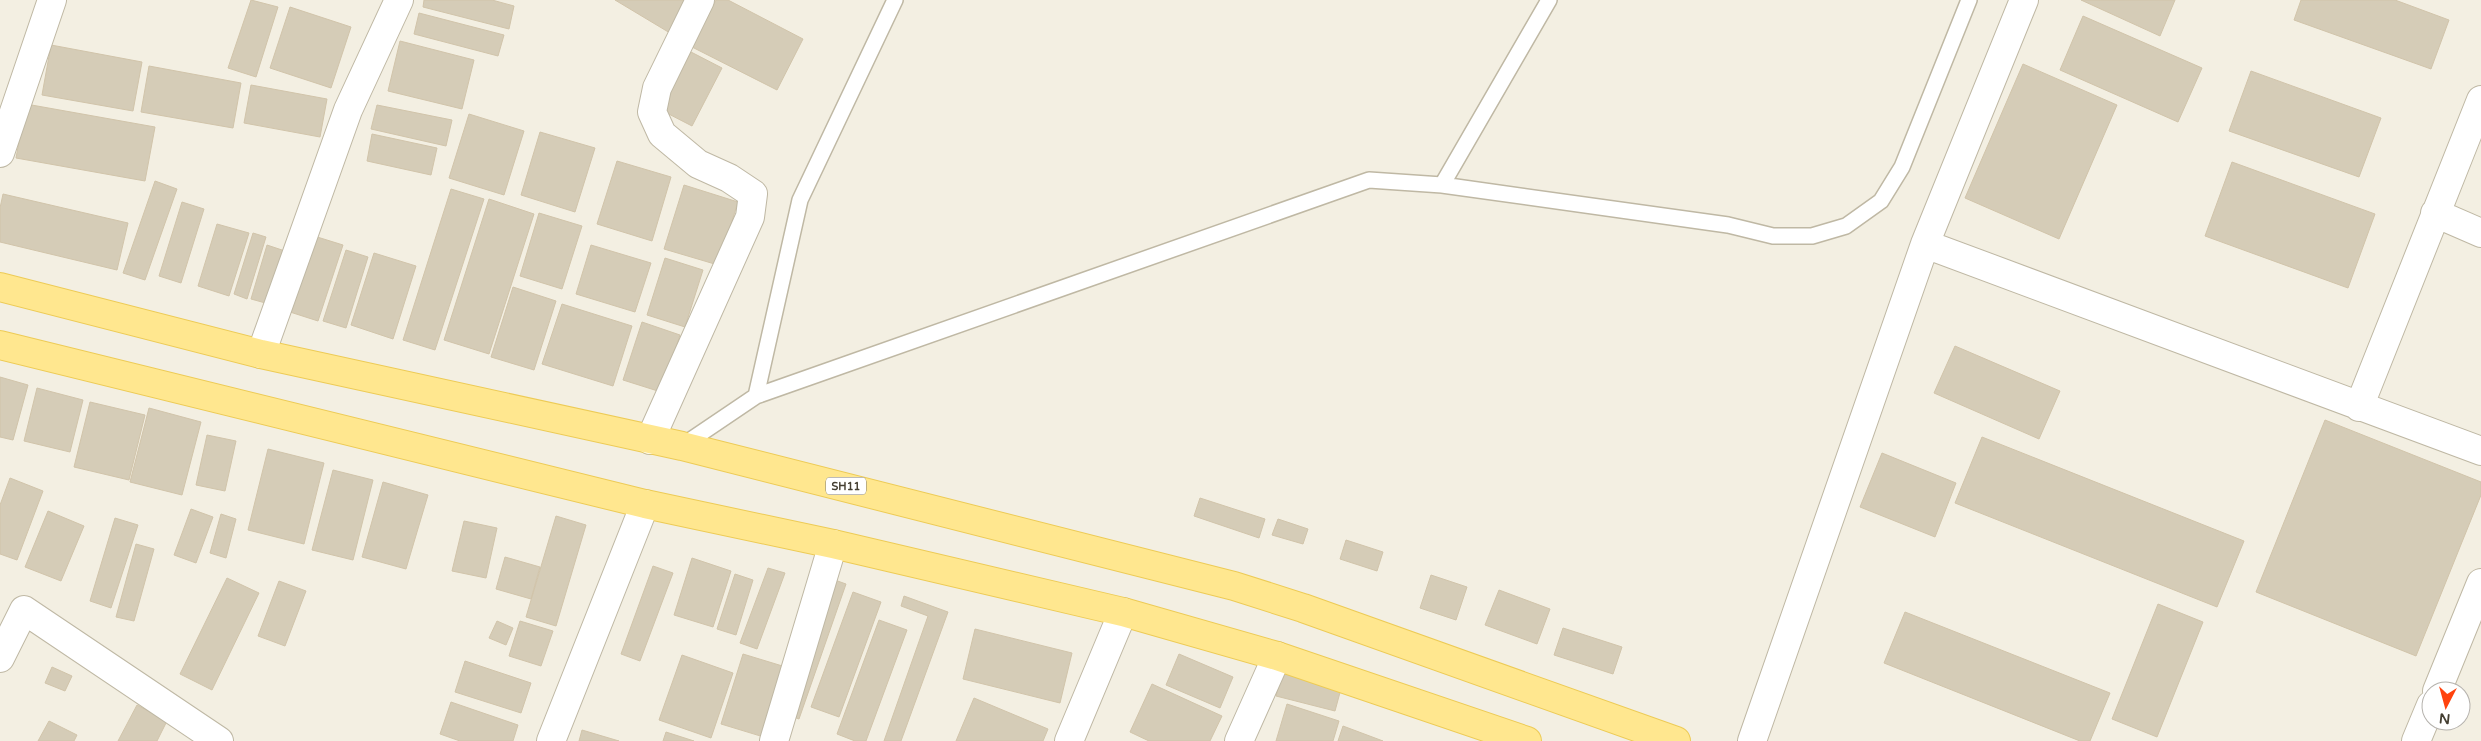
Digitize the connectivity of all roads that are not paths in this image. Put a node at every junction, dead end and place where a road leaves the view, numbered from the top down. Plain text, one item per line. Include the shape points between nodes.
1 (52, 0) edge
2 (400, 0) edge
3 (700, 0) edge
4 (895, 0) edge
5 (1549, 0) edge
6 (1969, 0) edge
7 (2024, 0) edge
8 (2481, 100) edge
9 (0, 153) edge
10 (1442, 186) junction
11 (2435, 213) junction
12 (2481, 234) edge
13 (1925, 244) junction
14 (0, 287) edge
15 (0, 345) edge
16 (261, 354) junction
17 (756, 396) junction
18 (2359, 407) junction
19 (650, 440) junction
20 (682, 446) junction
21 (2481, 451) edge
22 (645, 504) junction
23 (833, 544) junction
24 (2481, 583) edge
25 (1123, 612) junction
26 (1277, 656) junction
27 (0, 658) edge
28 (2441, 681) edge
29 (2421, 729) edge
30 (215, 740) edge
31 (779, 740) edge
32 (551, 741) edge
33 (1069, 741) edge
34 (1239, 741) edge
35 (1527, 741) edge
36 (1676, 741) edge
37 (1752, 741) edge
38 (2416, 741) edge

1 - 9 street
2 - 16 street via 348,110
3 - 19 street via 657,88 652,112 662,134 698,164 729,178 753,194 750,218
4 - 17 lane via 800,200
5 - 10 lane
6 - 10 lane via 1902,167 1881,201 1846,226 1812,236 1773,236 1728,226
7 - 13 street
8 - 11 street
10 - 17 lane via 1369,180
11 - 12 street
11 - 18 street
13 - 18 street
13 - 37 street
14 - 16 main road, SH11
15 - 22 main road
16 - 19 main road, SH11
17 - 20 lane
18 - 21 street
19 - 20 main road, SH11
20 - 36 main road, SH11 via 1234,586
22 - 23 main road
22 - 32 street
23 - 25 main road
23 - 31 street
24 - 28 street
25 - 26 main road
25 - 33 street
26 - 34 street
26 - 35 main road
27 - 30 street via 24,610
29 - 38 street

